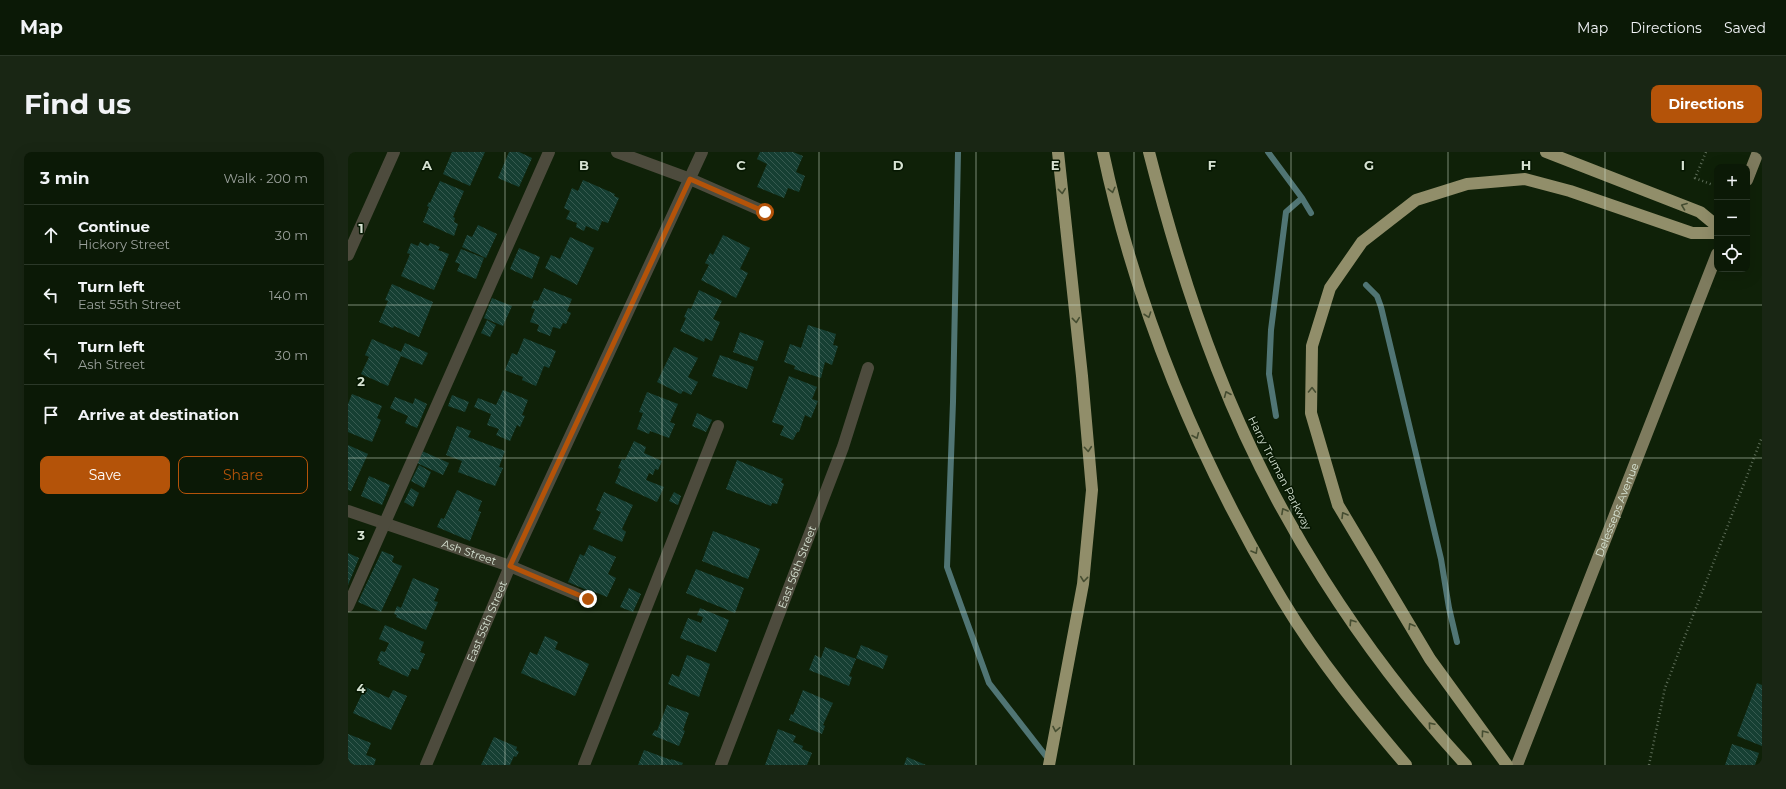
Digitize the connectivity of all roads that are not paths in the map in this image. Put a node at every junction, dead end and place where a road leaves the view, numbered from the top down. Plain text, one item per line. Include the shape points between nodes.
1 (394, 152) edge
2 (549, 152) edge
3 (617, 152) edge
4 (702, 152) edge
5 (1058, 152) edge
6 (1103, 152) edge
7 (1149, 152) edge
8 (1546, 152) edge
9 (1758, 152) edge
10 (1750, 172) edge
11 (690, 179) junction
12 (765, 212) dead end
13 (1714, 224) edge
14 (1714, 233) edge
15 (348, 255) edge
16 (1714, 262) edge
17 (868, 368) dead end
18 (718, 426) dead end
19 (348, 511) edge
20 (385, 524) junction
21 (510, 566) junction
22 (588, 599) dead end
23 (348, 606) edge
24 (426, 765) edge
25 (584, 765) edge
26 (721, 765) edge
27 (1049, 765) edge
28 (1406, 765) edge
29 (1466, 765) edge
30 (1507, 765) edge
31 (1517, 765) edge

1 - 15 street
2 - 20 street
3 - 11 street
4 - 11 street, East 55th Street
5 -> 27 highway via 1092,490 1083,584
6 -> 28 highway via 1123,235 1147,312 1175,388 1207,461 1284,602 1330,670
29 -> 7 highway, Harry Truman Parkway via 1409,698 1367,643 1323,578 1283,510 1251,448 1217,371 1167,223
13 -> 8 highway via 1700,212
9 - 10 main road
11 - 12 street
11 - 21 street, East 55th Street
30 -> 14 highway via 1430,659 1338,505 1312,413 1312,346 1330,288 1362,242 1416,200 1467,184 1524,179 1570,191 1692,233
16 - 31 main road, Delesseps Avenue
17 - 26 street, East 56th Street via 843,447
18 - 25 street
19 - 20 street, Ash Street
20 - 21 street, Ash Street
20 - 23 street
21 - 22 street, Ash Street
21 - 24 street, East 55th Street

